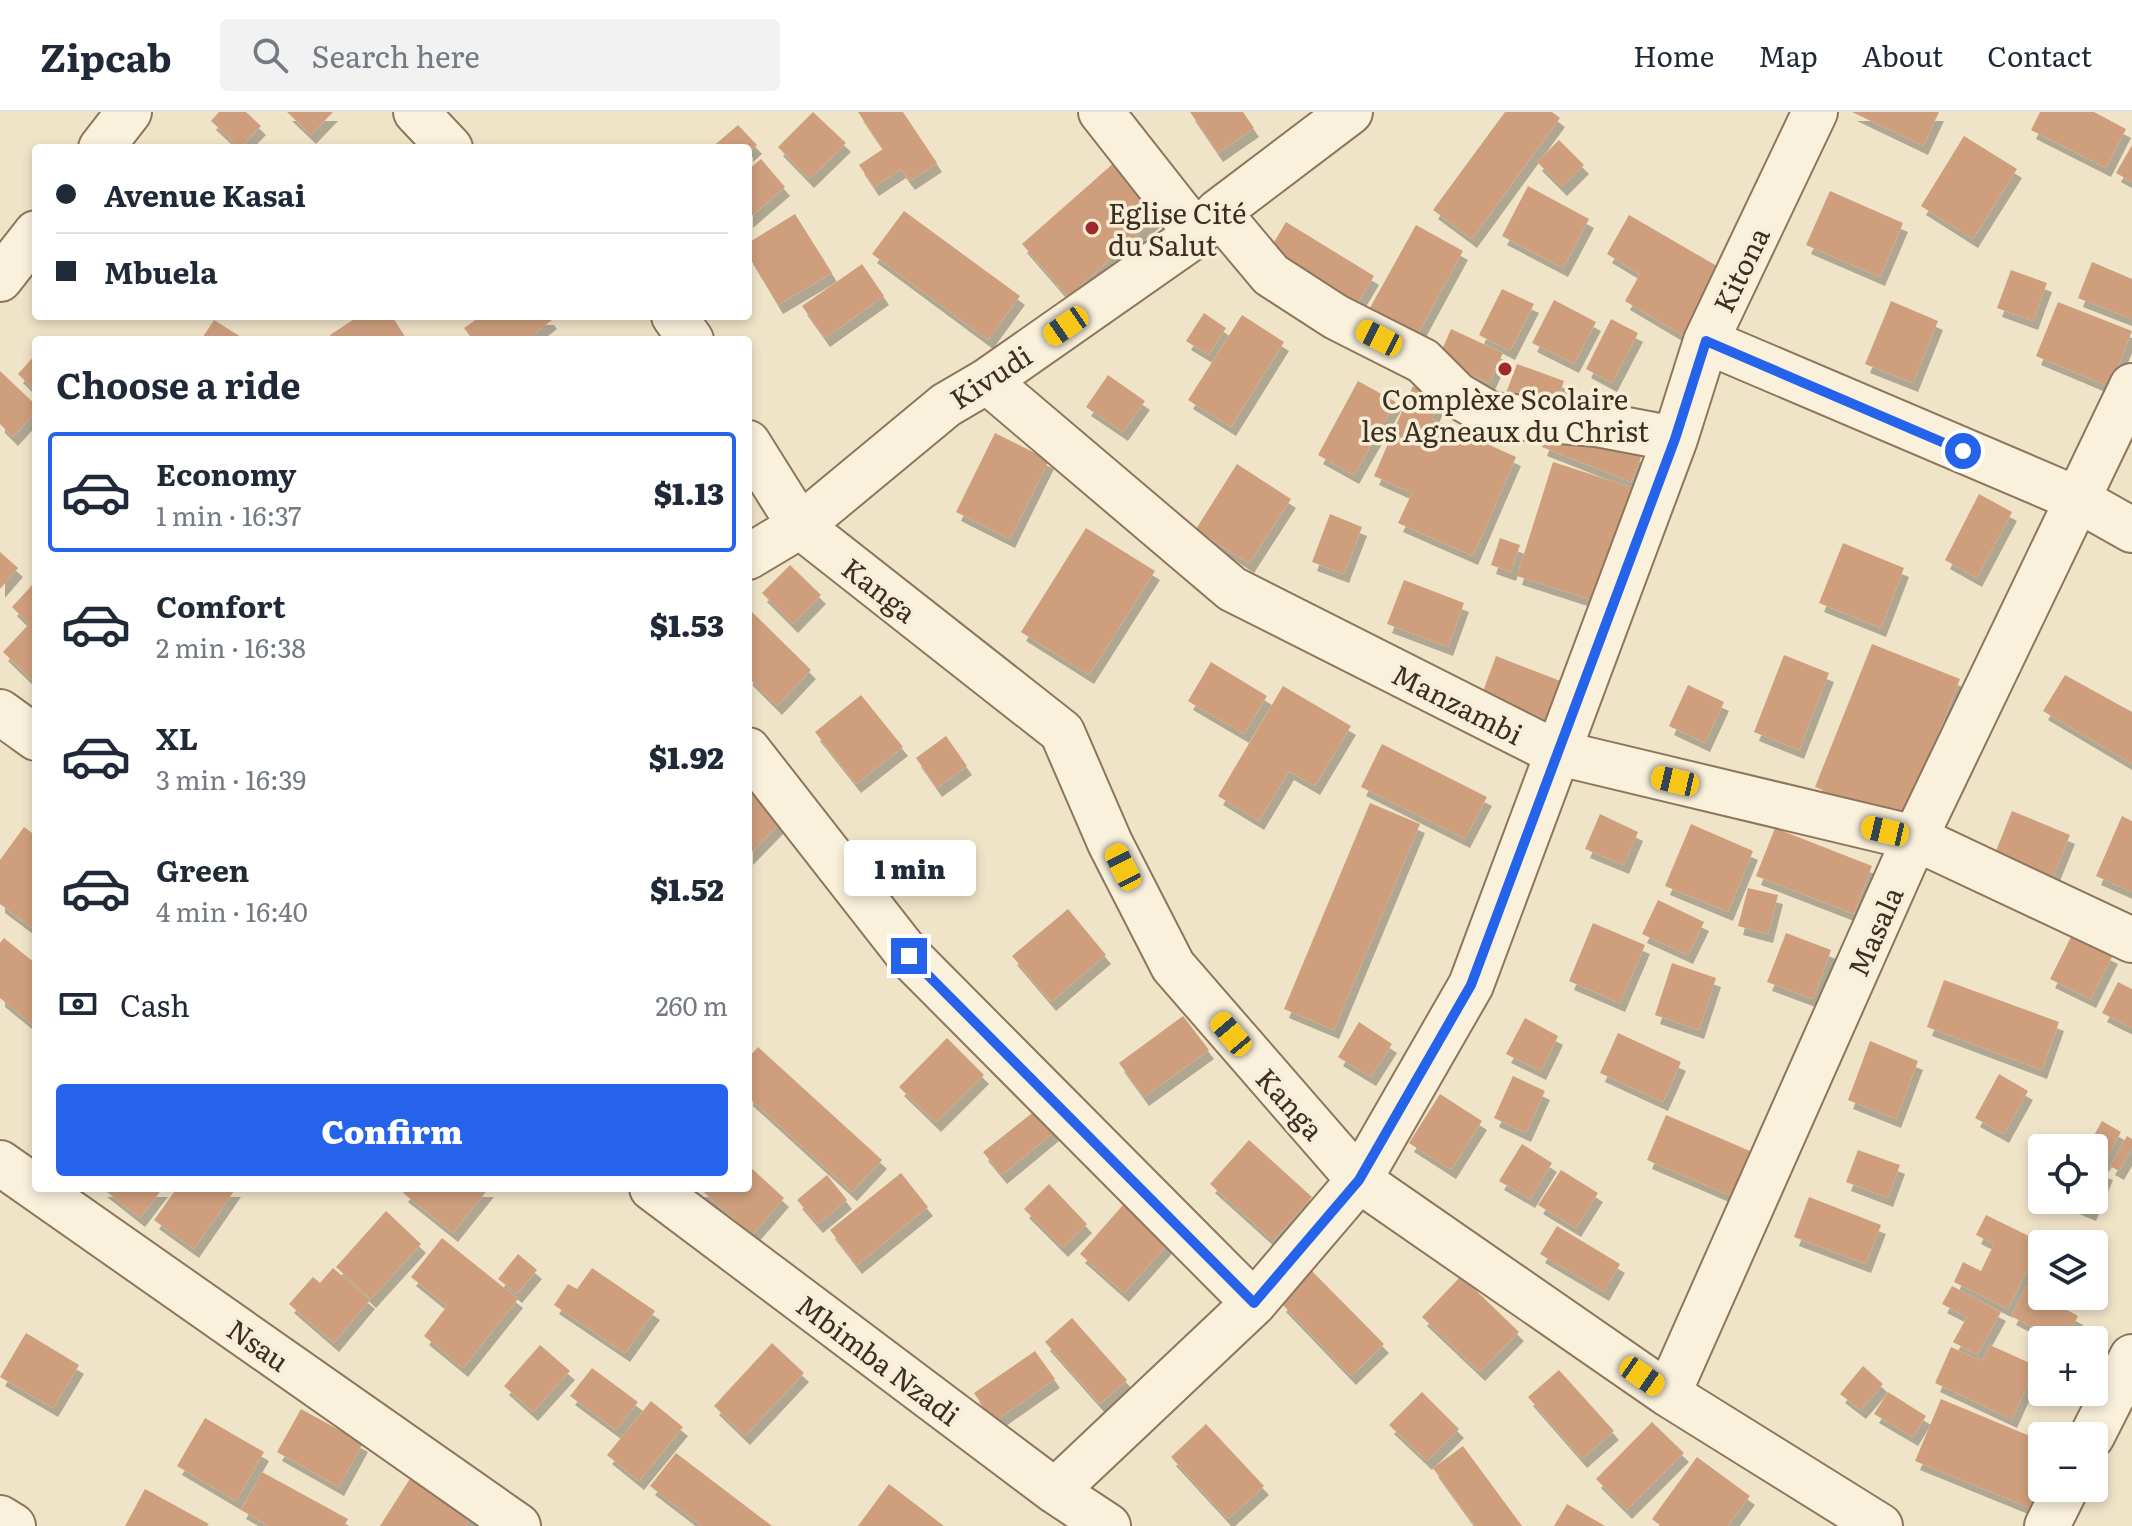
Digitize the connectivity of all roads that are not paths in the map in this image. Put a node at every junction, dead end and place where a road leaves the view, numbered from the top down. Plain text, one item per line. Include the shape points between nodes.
1 (129, 112) edge
2 (416, 112) edge
3 (1101, 112) edge
4 (1350, 112) edge
5 (1815, 112) edge
6 (104, 144) edge
7 (446, 144) edge
8 (1208, 223) junction
9 (32, 238) edge
10 (0, 279) edge
11 (1706, 341) junction
12 (987, 381) junction
13 (2132, 386) edge
14 (1675, 439) junction
15 (752, 449) edge
16 (2077, 499) junction
17 (800, 526) junction
18 (2132, 530) edge
19 (752, 555) edge
20 (0, 712) edge
21 (32, 735) edge
22 (1555, 752) junction
23 (752, 755) edge
24 (1915, 838) junction
25 (2132, 940) edge
26 (0, 1163) edge
27 (1359, 1180) junction
28 (32, 1185) edge
29 (41, 1192) edge
30 (657, 1192) edge
31 (1254, 1303) junction
32 (2132, 1357) edge
33 (1668, 1394) junction
34 (2099, 1422) edge
35 (1055, 1491) junction
36 (2059, 1502) edge
37 (0, 1518) edge
38 (13, 1526) edge
39 (518, 1526) edge
40 (1108, 1526) edge
41 (1880, 1526) edge
42 (2047, 1526) edge

1 - 6 street
2 - 7 street
3 - 8 street
4 - 8 street, Kivudi
5 - 11 street, Kitona
8 - 12 street, Kivudi
8 - 14 street via 1271,275 1336,317 1423,361 1457,395 1491,415 1596,424
9 - 10 street
11 - 14 street, Kitona
11 - 16 street
12 - 17 street, Kivudi via 946,405
12 - 22 street, Manzambi via 1232,589
13 - 16 street, Masala
14 - 22 street, Kitona
15 - 17 street, Kanga
16 - 18 street
16 - 24 street, Masala
17 - 19 street, Kivudi
17 - 27 street, Kanga via 1062,732 1110,843 1173,966
20 - 21 street
22 - 24 street, Manzambi
22 - 27 street, Kitona via 1471,985
23 - 31 street via 909,956
24 - 25 street, Manzambi
24 - 33 street, Masala
26 - 28 street, Nsau
27 - 31 street, Kitona
27 - 33 street, Kanga
29 - 39 street, Nsau
30 - 35 street, Mbimba Nzadi
31 - 35 street, Kitona
32 - 34 street
33 - 41 street, Kanga
35 - 40 street, Mbimba Nzadi
36 - 42 street
37 - 38 street

